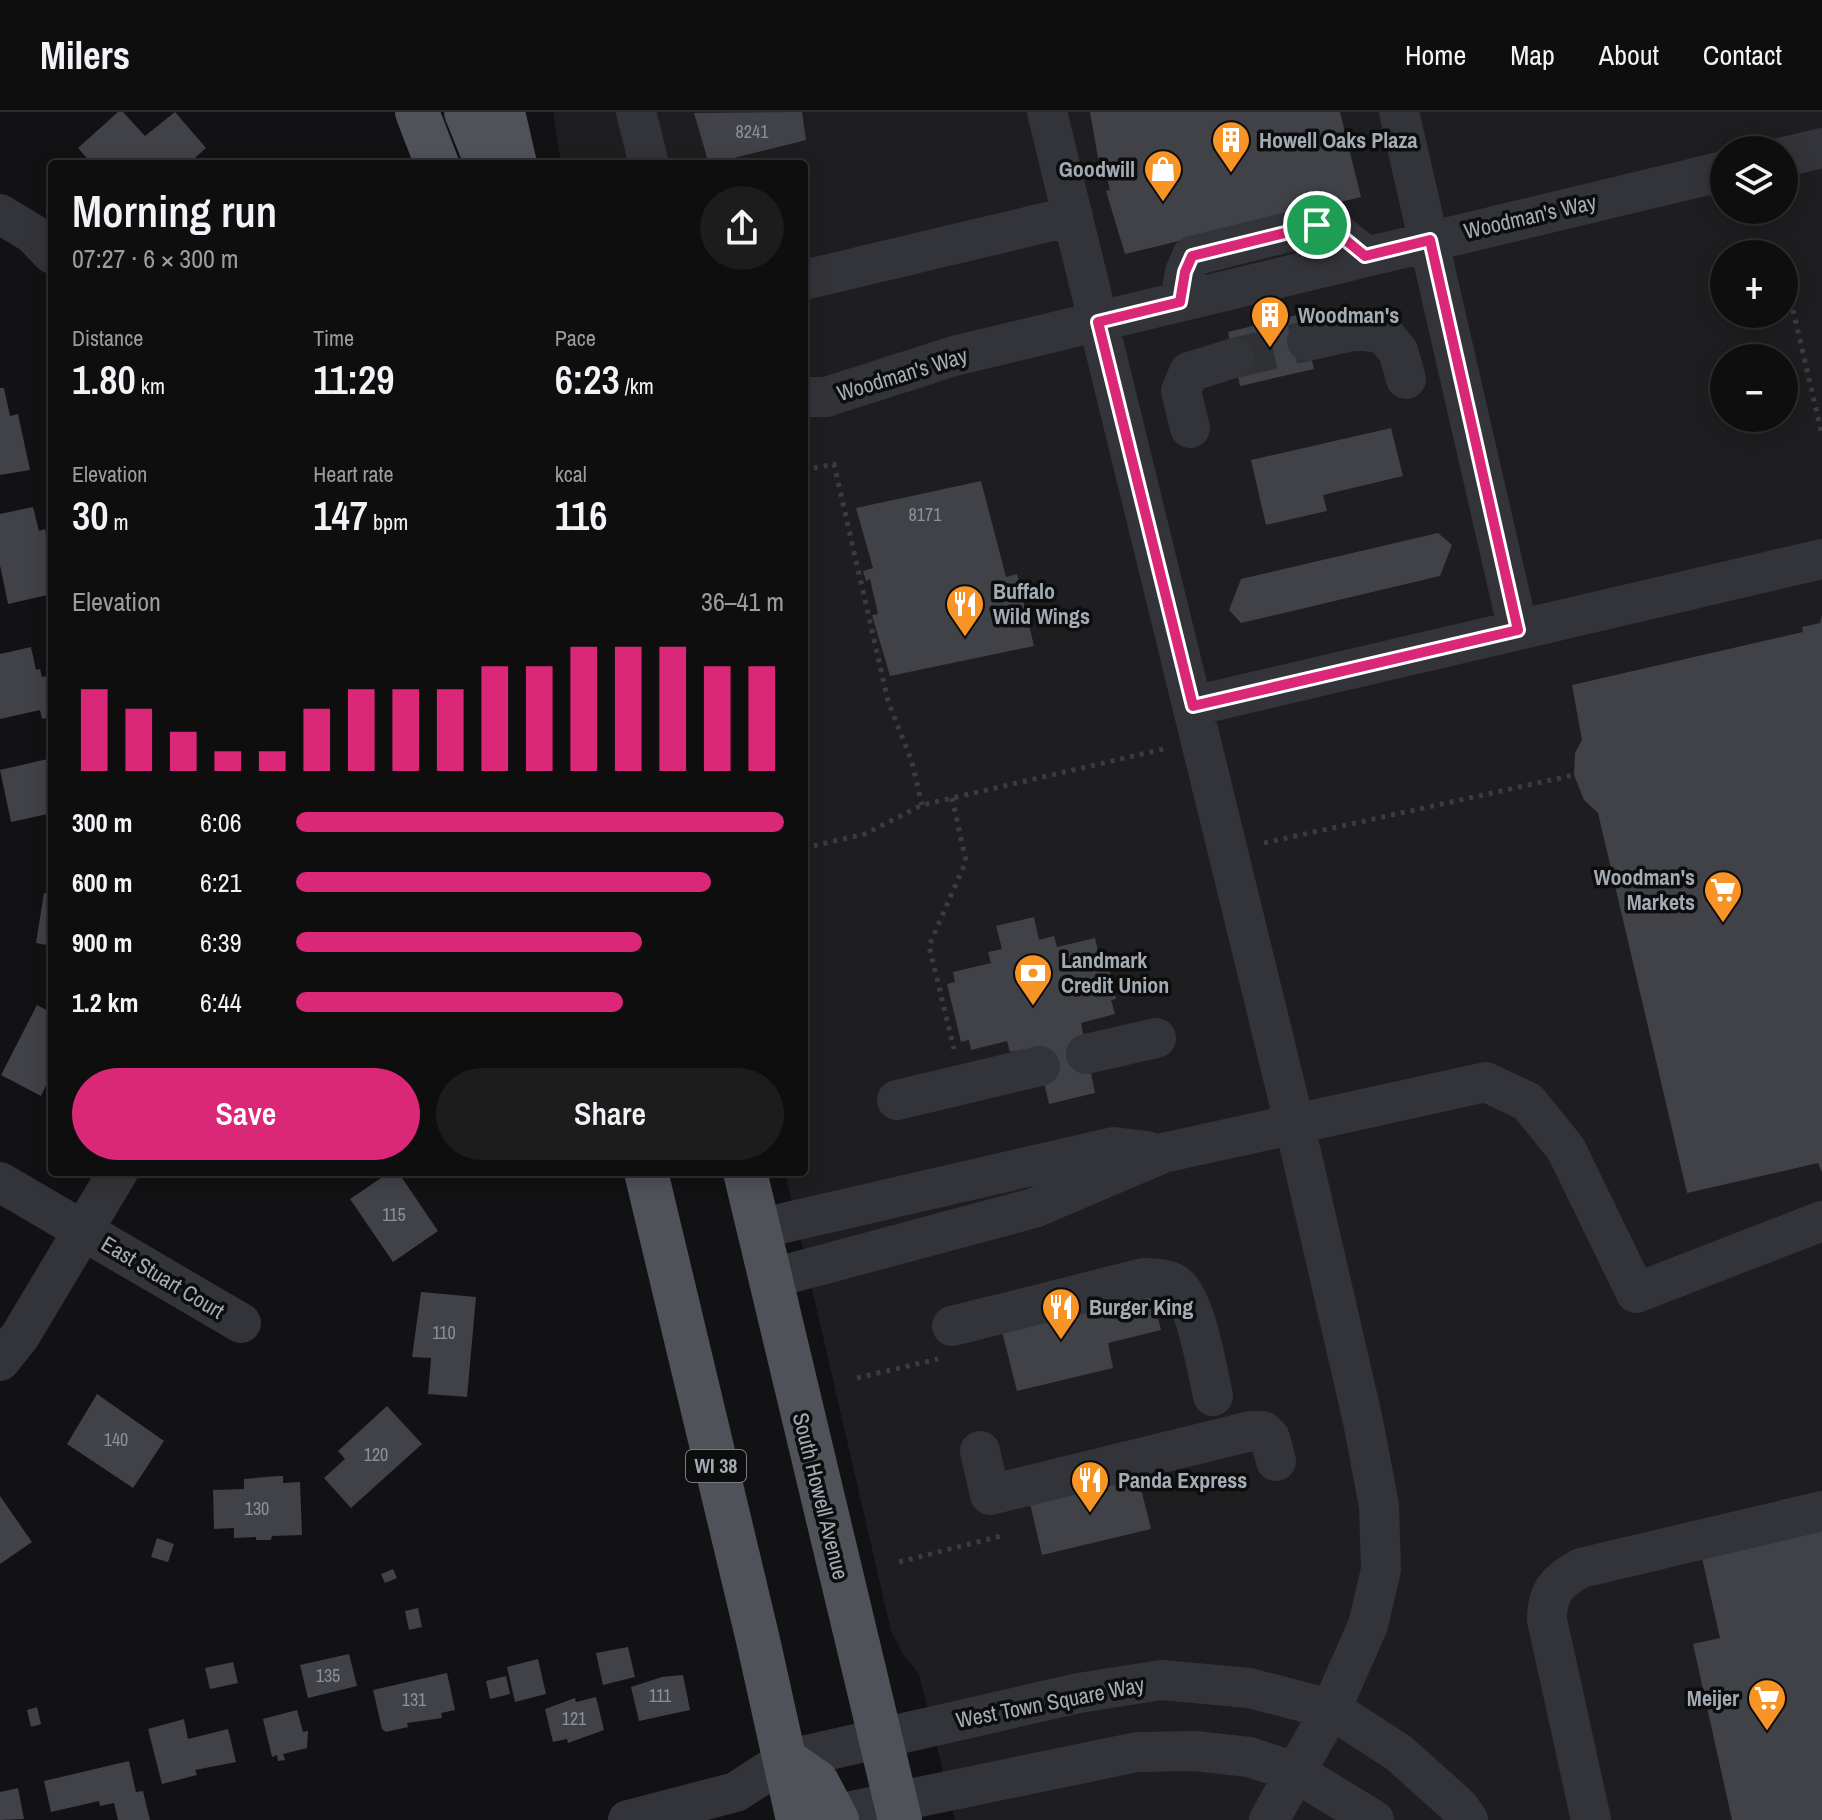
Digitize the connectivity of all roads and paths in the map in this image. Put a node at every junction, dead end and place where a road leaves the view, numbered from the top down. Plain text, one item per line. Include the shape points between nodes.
1 (397, 112) edge
2 (417, 112) edge
3 (466, 112) edge
4 (503, 112) edge
5 (636, 112) edge
6 (1047, 112) edge
7 (1399, 112) edge
8 (1822, 148) edge
9 (1798, 154) edge
10 (407, 160) edge
11 (435, 160) edge
12 (485, 160) edge
13 (514, 160) edge
14 (648, 160) edge
15 (1710, 174) edge
16 (0, 214) edge
17 (1073, 216) junction
18 (1430, 240) junction
19 (48, 250) edge
20 (808, 279) edge
21 (1098, 322) junction
22 (1797, 328) edge
23 (1307, 341) tunnel mouth
24 (1234, 358) tunnel mouth
25 (1406, 379) dead end
26 (811, 403) edge
27 (1190, 428) dead end
28 (1822, 435) edge
29 (808, 469) edge
30 (1822, 559) edge
31 (1518, 630) junction
32 (1193, 706) junction
33 (952, 798) dead end
34 (922, 805) dead end
35 (1156, 1038) dead end
36 (1086, 1054) dead end
37 (1040, 1066) dead end
38 (963, 1084) junction
39 (897, 1100) dead end
40 (1294, 1122) junction
41 (1163, 1153) junction
42 (116, 1176) edge
43 (647, 1176) edge
44 (746, 1176) edge
45 (0, 1182) edge
46 (1822, 1221) edge
47 (758, 1229) junction
48 (85, 1231) junction
49 (769, 1279) junction
50 (241, 1323) dead end
51 (948, 1342) joint
52 (0, 1361) edge
53 (857, 1378) dead end
54 (1213, 1396) dead end
55 (980, 1451) dead end
56 (1276, 1461) dead end
57 (1822, 1511) edge
58 (1001, 1536) dead end
59 (899, 1562) dead end
60 (1331, 1709) junction
61 (880, 1738) junction
62 (785, 1760) junction
63 (1295, 1772) junction
64 (736, 1792) junction
65 (897, 1810) edge
66 (814, 1819) edge
67 (628, 1820) edge
68 (1269, 1820) edge
69 (1374, 1820) edge
70 (1468, 1820) edge
71 (1591, 1820) edge

1 - 10 main road
2 - 11 main road
3 - 12 main road
4 - 13 main road
5 - 14 street
6 - 17 street
7 - 18 street
8 - 9 street
15 - 18 street, Woodman's Way
16 - 19 street
17 - 20 street
17 - 21 street
18 - 21 street, Woodman's Way
18 - 31 street
21 - 26 street, Woodman's Way via 954,356
21 - 32 street
22 - 28 path
23 - 25 street via 1358,330 1384,334 1398,351
24 - 27 street via 1189,372 1181,391
29 - 34 path via 834,464 888,701
30 - 31 street
31 - 32 street
32 - 40 street
33 - 38 path via 966,861 929,946
35 - 36 street
37 - 38 street
38 - 39 street
40 - 41 street
40 - 46 street via 1486,1082 1528,1102 1566,1149 1636,1293
40 - 60 street via 1379,1506 1381,1570 1368,1625
41 - 47 street via 1114,1147
41 - 49 street via 1034,1208
42 - 48 street
43 - 62 main road, WI 38
44 - 47 main road, South Howell Avenue
45 - 48 street, East Stuart Court
47 - 49 main road, South Howell Avenue
48 - 50 street, East Stuart Court
48 - 52 street
49 - 61 main road, South Howell Avenue
51 - 53 path
51 - 54 street via 1144,1278 1162,1279 1188,1298
55 - 56 street via 990,1495 1251,1431 1263,1431 1270,1438
57 - 71 street via 1581,1568 1558,1581 1547,1600 1547,1620
58 - 59 path
60 - 61 street, West Town Square Way via 1249,1688 1161,1680
60 - 63 street
60 - 70 street, West Town Square Way via 1399,1753
61 - 62 street, West Town Square Way
61 - 65 main road, South Howell Avenue
62 - 64 street
62 - 66 main road via 817,1782
63 - 65 street via 1249,1757 1137,1752
63 - 68 street
63 - 69 street
64 - 66 street
64 - 67 street
65 - 66 street

